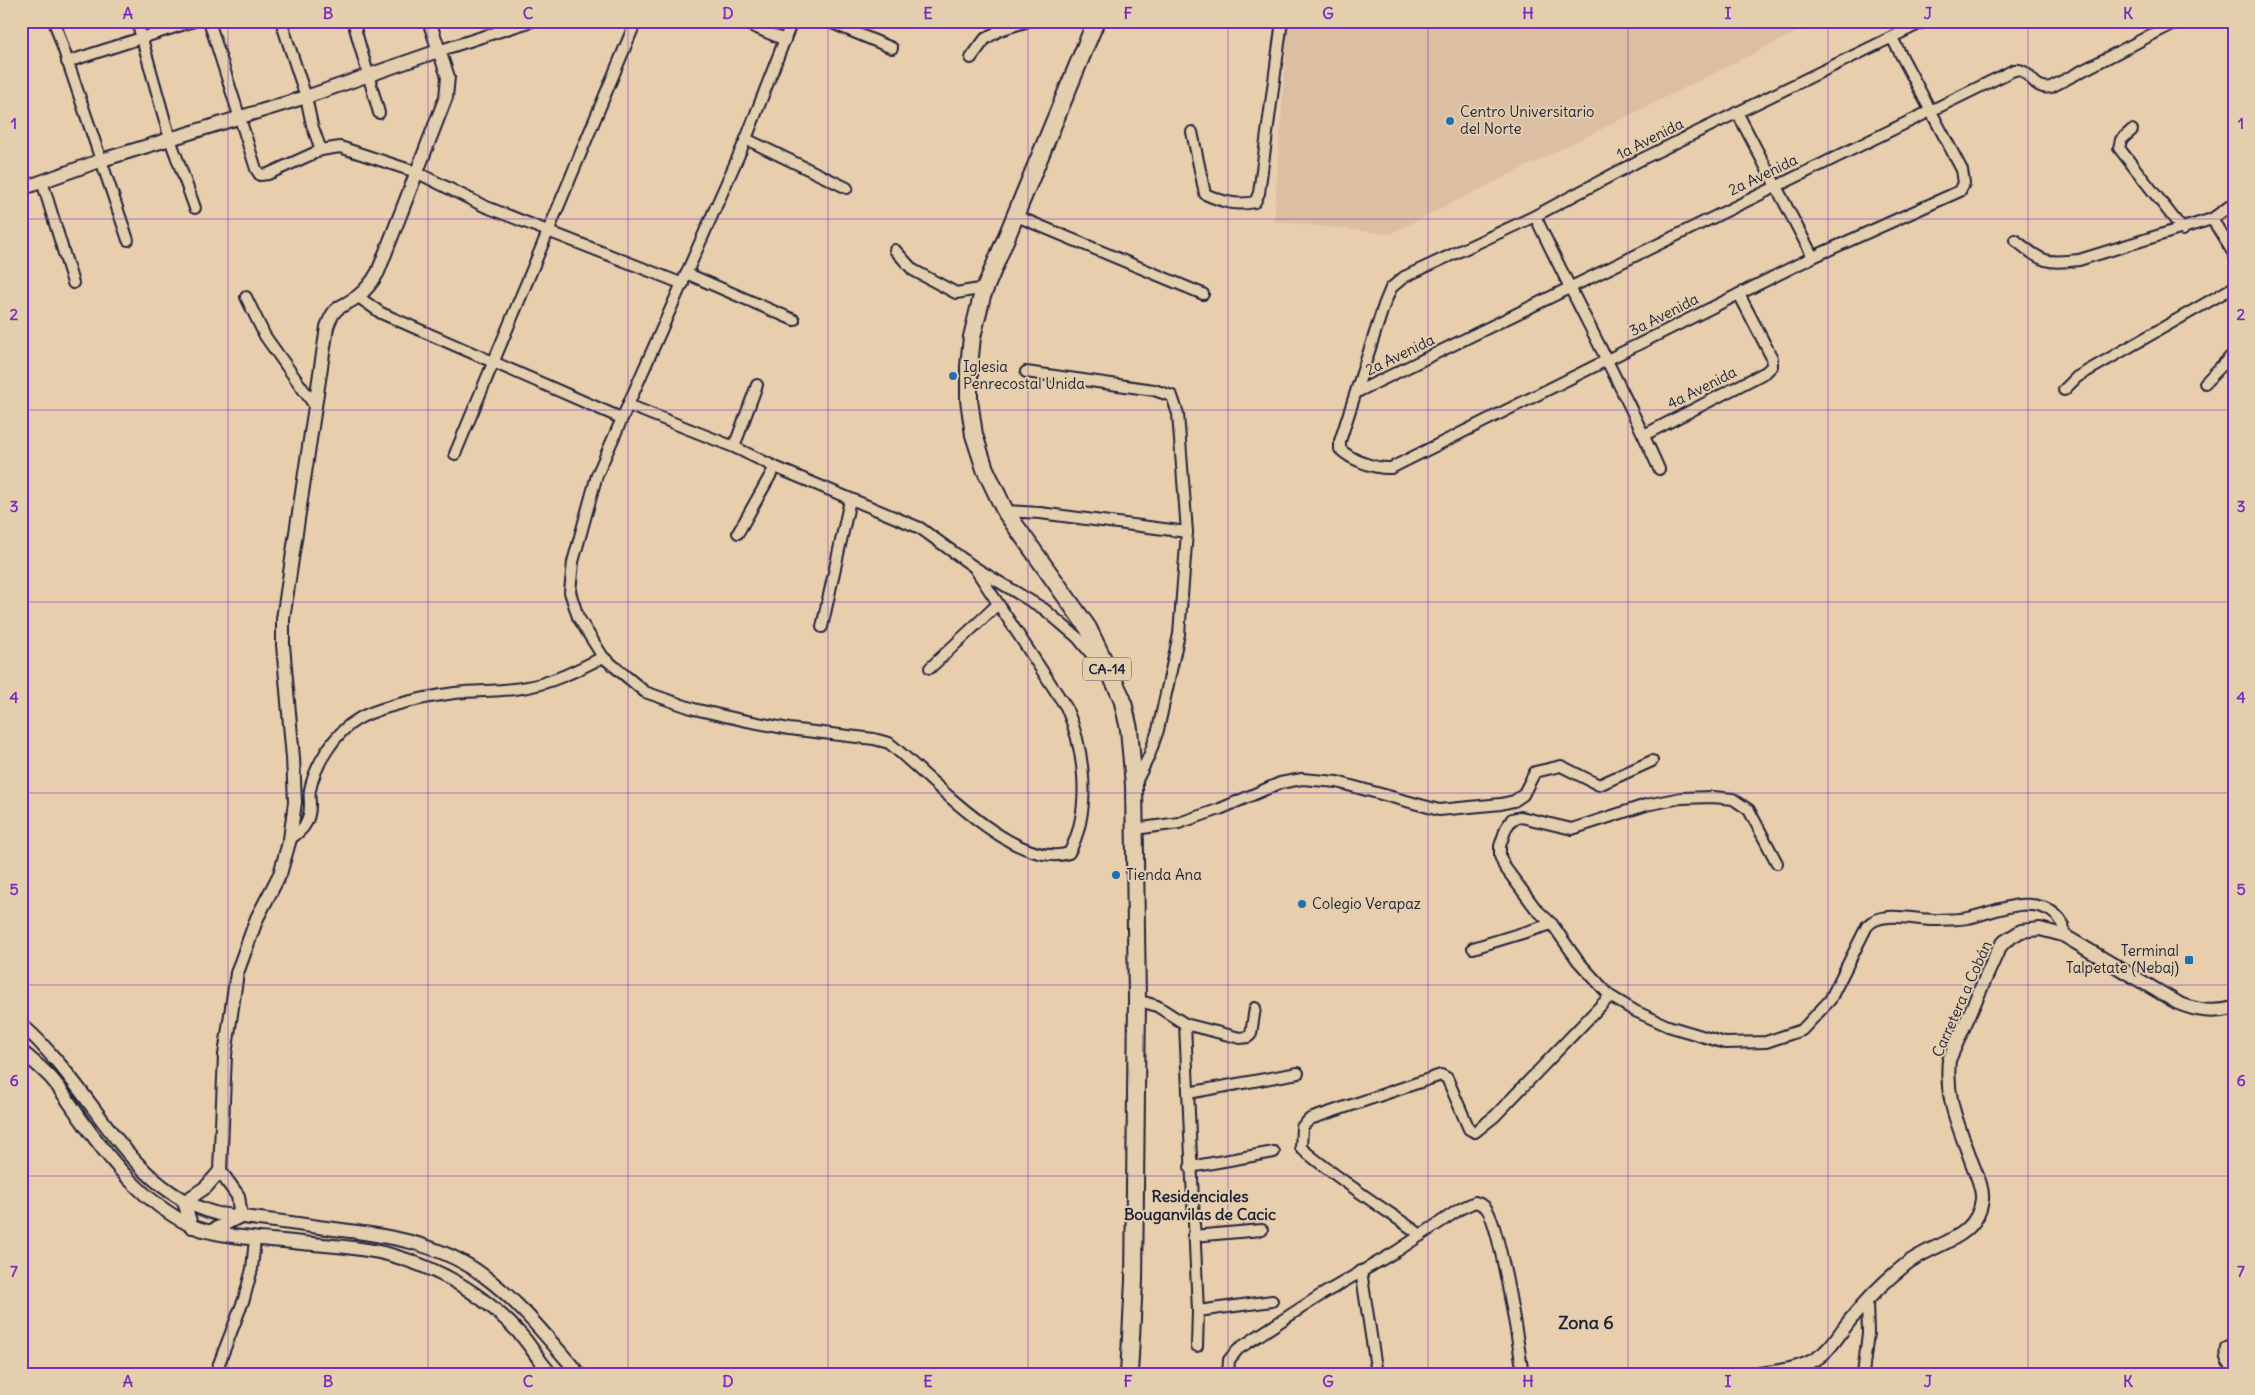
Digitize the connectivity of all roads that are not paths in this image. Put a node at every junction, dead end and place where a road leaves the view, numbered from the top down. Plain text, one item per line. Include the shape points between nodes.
1 (54, 21) edge
2 (137, 21) edge
3 (194, 21) edge
4 (209, 21) edge
5 (281, 21) edge
6 (353, 21) edge
7 (429, 21) edge
8 (532, 21) edge
9 (636, 21) edge
10 (740, 21) edge
11 (792, 21) edge
12 (827, 21) edge
13 (1028, 21) edge
14 (1096, 21) edge
15 (1282, 21) edge
16 (1925, 21) edge
17 (2178, 21) edge
18 (507, 25) edge
19 (1892, 38) junction
20 (142, 39) junction
21 (785, 40) junction
22 (892, 48) dead end
23 (438, 51) junction
24 (971, 58) dead end
25 (67, 62) junction
26 (369, 75) junction
27 (306, 97) junction
28 (1931, 109) junction
29 (1737, 112) junction
30 (379, 113) dead end
31 (240, 116) junction
32 (2132, 130) dead end
33 (1192, 132) dead end
34 (170, 139) junction
35 (746, 139) junction
36 (321, 150) junction
37 (102, 160) junction
38 (416, 172) junction
39 (42, 181) junction
40 (1774, 186) junction
41 (847, 188) dead end
42 (21, 189) edge
43 (2234, 202) edge
44 (195, 208) dead end
45 (1014, 216) junction
46 (1535, 216) junction
47 (2212, 220) junction
48 (2183, 230) junction
49 (548, 231) junction
50 (128, 240) dead end
51 (2015, 240) dead end
52 (895, 250) dead end
53 (2234, 254) edge
54 (1813, 258) junction
55 (688, 274) junction
56 (73, 283) dead end
57 (683, 284) junction
58 (2234, 286) edge
59 (985, 288) junction
60 (1569, 289) junction
61 (1203, 294) dead end
62 (1739, 294) junction
63 (357, 296) junction
64 (246, 297) dead end
65 (794, 320) dead end
66 (2234, 353) edge
67 (1607, 360) junction
68 (492, 362) junction
69 (1026, 372) dead end
70 (2204, 383) dead end
71 (757, 385) dead end
72 (2064, 390) dead end
73 (1357, 392) junction
74 (628, 405) junction
75 (315, 406) junction
76 (621, 418) junction
77 (1644, 435) junction
78 (734, 447) junction
79 (455, 454) dead end
80 (775, 467) junction
81 (1659, 469) dead end
82 (850, 500) junction
83 (1005, 511) junction
84 (1187, 532) junction
85 (738, 533) dead end
86 (974, 567) junction
87 (998, 604) junction
88 (822, 627) dead end
89 (603, 657) junction
90 (930, 668) dead end
91 (1109, 676) junction
92 (1652, 761) dead end
93 (1134, 785) junction
94 (1134, 829) junction
95 (290, 839) junction
96 (1777, 863) dead end
97 (1552, 924) junction
98 (2063, 935) junction
99 (1473, 948) dead end
100 (1610, 996) junction
101 (1137, 1000) junction
102 (1255, 1008) dead end
103 (2234, 1008) edge
104 (1184, 1024) junction
105 (21, 1026) edge
106 (21, 1051) edge
107 (1298, 1073) dead end
108 (1188, 1093) junction
109 (1274, 1152) dead end
110 (1190, 1167) junction
111 (220, 1171) junction
112 (184, 1202) junction
113 (241, 1216) junction
114 (192, 1226) junction
115 (1262, 1230) dead end
116 (211, 1231) junction
117 (1421, 1235) junction
118 (1193, 1236) junction
119 (255, 1239) junction
120 (1361, 1271) junction
121 (1272, 1301) dead end
122 (1867, 1302) junction
123 (1198, 1311) junction
124 (2234, 1344) edge
125 (1196, 1346) dead end
126 (2234, 1369) edge
127 (549, 1373) edge
128 (215, 1374) edge
129 (579, 1374) edge
130 (1129, 1374) edge
131 (1228, 1374) edge
132 (1377, 1374) edge
133 (1523, 1374) edge
134 (1758, 1374) edge
135 (1863, 1374) edge

1 - 25 street
2 - 20 street
3 - 20 street
4 - 31 street
5 - 27 street
6 - 26 street
7 - 23 street
8 - 18 street
9 - 49 street
10 - 21 street
11 - 21 street
12 - 22 street
13 - 24 street via 1000,30 985,39
14 - 45 highway, CA-14
15 - 33 street via 1259,193 1255,202 1224,203 1205,194
16 - 19 street, 1a Avenida
17 - 28 street, 2a Avenida via 2051,88 2038,87 2019,69
18 - 23 street
19 - 28 street
19 - 29 street, 1a Avenida
20 - 25 street
20 - 34 street
21 - 35 street
23 - 26 street
23 - 38 street via 448,77 448,88
25 - 37 street
26 - 27 street
26 - 30 street
27 - 31 street
27 - 36 street
28 - 40 street, 2a Avenida
28 - 54 street, 3a Avenida via 1962,170 1964,183 1960,191
29 - 40 street
29 - 46 street, 1a Avenida
31 - 34 street
31 - 36 street via 260,175
32 - 48 street via 2121,140 2118,148
34 - 37 street
34 - 44 street
35 - 41 street
35 - 55 street
36 - 38 street via 340,147
37 - 39 street
37 - 50 street
38 - 49 street via 484,206
38 - 63 street via 378,272
39 - 42 street
39 - 56 street
40 - 54 street
40 - 60 street, 2a Avenida
43 - 47 street
45 - 59 highway, CA-14
45 - 61 street
46 - 60 street
46 - 73 street, 1a Avenida via 1404,277 1391,288
47 - 48 street
47 - 53 street
48 - 51 street via 2079,260 2057,262 2041,260
49 - 57 street
49 - 68 street
52 - 59 street via 913,270 956,293
54 - 62 street, 3a Avenida
55 - 57 street
55 - 65 street
57 - 74 street
58 - 72 street via 2077,377
59 - 83 highway, CA-14 via 972,337 969,400 974,435 985,469
60 - 67 street
60 - 73 street, 2a Avenida
62 - 67 street, 3a Avenida
62 - 77 street, 4a Avenida via 1772,358 1772,366
63 - 68 street via 381,314
63 - 75 street via 341,304 327,327
64 - 75 street via 265,336
66 - 70 street
67 - 73 street, 3a Avenida via 1396,465 1383,468 1346,455 1340,449
67 - 77 street
68 - 76 street
68 - 79 street
69 - 84 street via 1154,390 1172,396 1178,414
71 - 78 street
74 - 76 street
74 - 78 street
75 - 95 street via 283,619 295,802
76 - 89 street via 597,475 573,562 570,592 578,617
77 - 81 street
78 - 80 street
80 - 82 street
80 - 85 street
82 - 86 street via 920,528
82 - 88 street
83 - 84 street
83 - 91 highway, CA-14 via 1088,628
84 - 93 street via 1179,634 1158,730
86 - 87 street
86 - 91 street via 1044,609 1078,638
87 - 89 street via 1066,707 1075,728 1083,781 1081,823 1069,853 1058,856 1036,854 970,816 889,743 874,738 789,729 694,709 645,692
87 - 90 street
89 - 95 street via 581,669 523,688 452,694 394,705 356,720 341,733 324,757 310,791 308,821
91 - 93 highway, CA-14 via 1122,698 1129,729
92 - 94 street via 1599,785 1561,766 1535,772 1523,795 1514,801 1449,810 1428,808 1337,782 1302,779 1280,782 1220,809 1178,823
93 - 94 highway, CA-14
94 - 101 highway, CA-14
95 - 111 street via 280,874 256,918 237,973 225,1055
96 - 97 street via 1749,810 1733,799 1681,798 1646,805 1572,829 1521,817 1512,819 1503,835 1500,856 1536,909
97 - 99 street
97 - 100 street via 1578,961
98 - 100 street via 2064,928 2058,916 2044,907 2028,904 1965,919 1873,919 1830,1000 1802,1030 1766,1042 1725,1042 1677,1029
98 - 103 street, Carretera a Cobán via 2192,1009
98 - 122 street, Carretera a Cobán via 2031,929 2005,941 1949,1060 1948,1096 1982,1190 1977,1218 1964,1232 1906,1264
100 - 117 street via 1495,1116 1475,1132 1469,1129 1447,1078 1441,1075 1310,1120 1302,1127 1301,1148 1336,1177
101 - 104 street via 1157,1006
101 - 130 highway, CA-14 via 1134,1281
102 - 104 street via 1248,1037 1240,1038
104 - 108 street
105 - 112 street via 68,1073 137,1164
106 - 114 street via 53,1080 125,1176 149,1199
107 - 108 street
108 - 110 street
109 - 110 street
110 - 118 street
111 - 112 street via 206,1187
111 - 113 street via 238,1196
112 - 113 street via 201,1210
112 - 114 street
113 - 116 street
113 - 129 street via 376,1234 410,1241 446,1254 483,1274 518,1304
114 - 116 street
115 - 118 street
116 - 119 street
117 - 120 street
117 - 133 street via 1467,1205 1475,1202 1485,1207 1492,1217 1506,1277
118 - 123 street
119 - 127 street via 390,1255 455,1281 480,1296 522,1335
119 - 128 street via 244,1299
120 - 131 street via 1238,1349 1230,1360
120 - 132 street
121 - 123 street
122 - 134 street, Carretera a Cobán via 1818,1358 1796,1369
122 - 135 street via 1868,1333
123 - 125 street
124 - 126 street via 2226,1348 2225,1354

